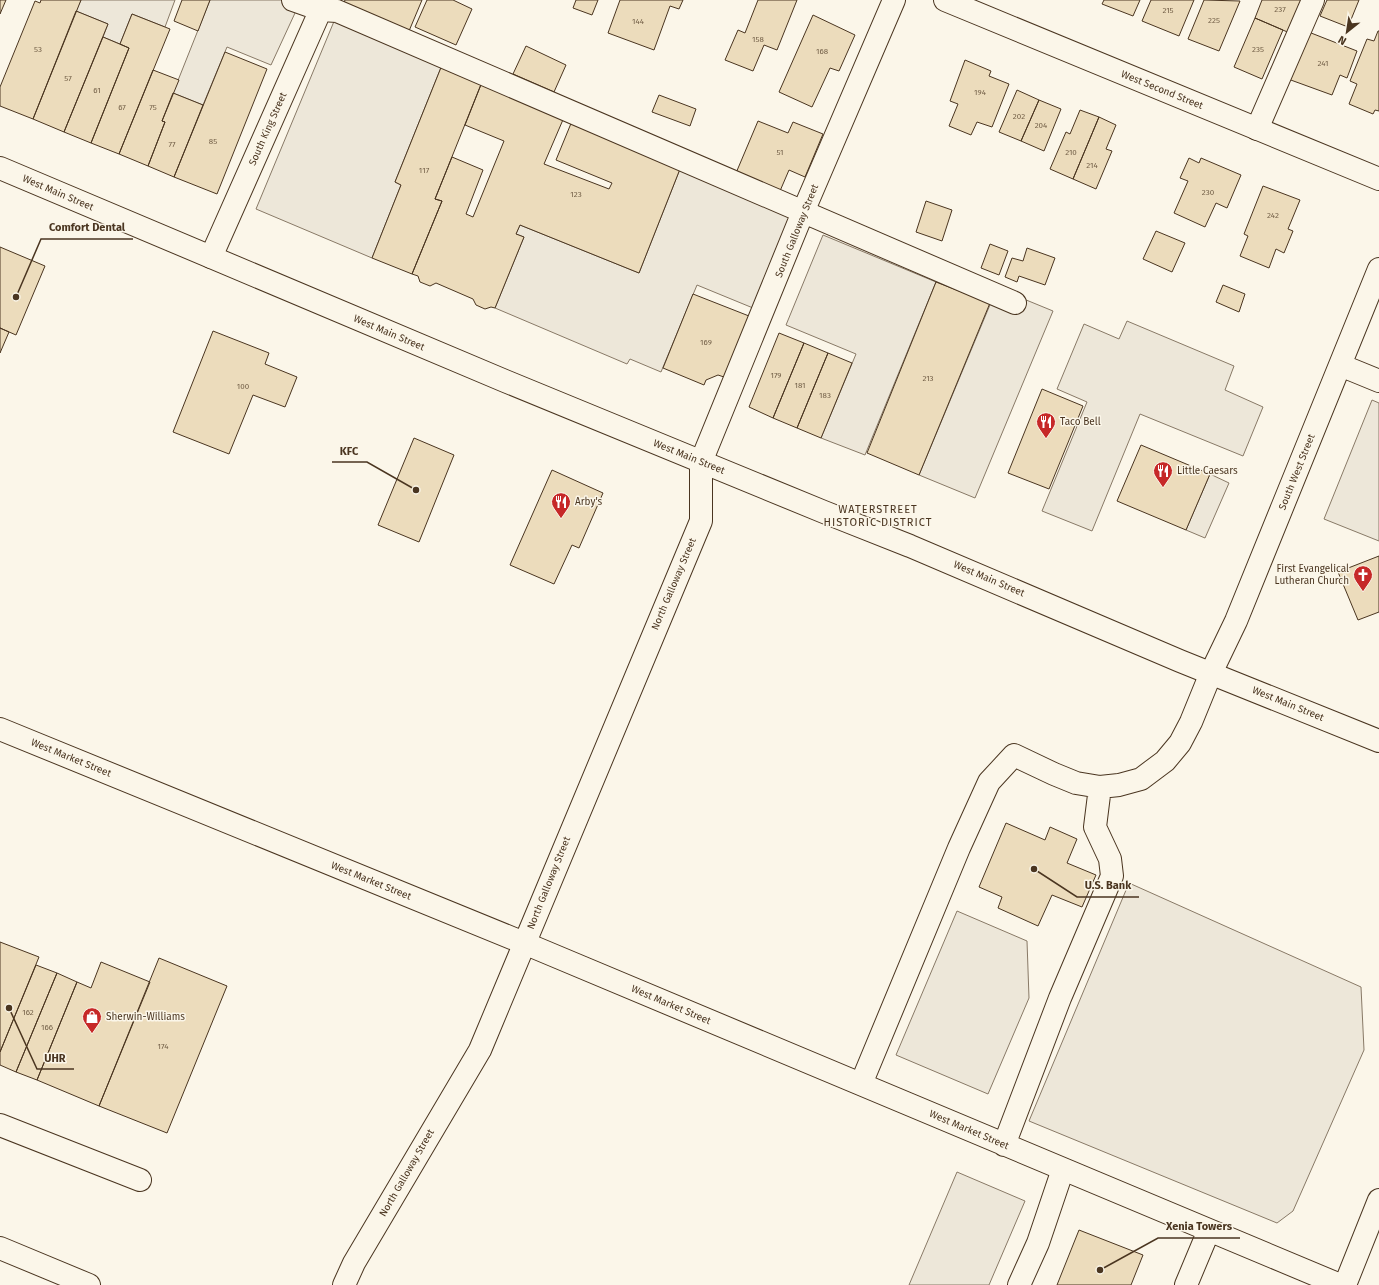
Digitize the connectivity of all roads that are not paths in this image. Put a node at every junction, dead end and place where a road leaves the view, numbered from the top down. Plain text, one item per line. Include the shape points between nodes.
1 (292, 0) edge
2 (894, 0) edge
3 (945, 0) edge
4 (1313, 0) edge
5 (323, 5) edge
6 (1257, 129) junction
7 (0, 168) edge
8 (1379, 179) edge
9 (804, 212) junction
10 (211, 258) junction
11 (1379, 270) edge
12 (1015, 303) dead end
13 (1340, 365) junction
14 (1379, 381) edge
15 (701, 462) junction
16 (1211, 673) junction
17 (0, 729) edge
18 (1379, 741) edge
19 (1100, 787) junction
20 (524, 943) junction
21 (861, 1084) junction
22 (0, 1125) edge
23 (1004, 1145) junction
24 (1063, 1169) junction
25 (140, 1180) dead end
26 (1379, 1200) edge
27 (1209, 1230) junction
28 (0, 1248) edge
29 (77, 1283) edge
30 (344, 1285) edge
31 (1019, 1285) edge
32 (1186, 1285) edge
33 (1340, 1285) edge
34 (1345, 1285) edge

1 - 5 main road
2 - 9 main road, South Galloway Street
3 - 6 main road, West Second Street
4 - 6 main road
5 - 9 main road
5 - 10 main road, South King Street
6 - 8 main road, West Second Street
7 - 10 main road, West Main Street
9 - 12 main road
9 - 15 main road, South Galloway Street
10 - 15 main road, West Main Street
11 - 13 main road, South West Street
13 - 14 main road
13 - 16 main road, South West Street via 1236,621
15 - 16 main road, West Main Street via 910,546
15 - 20 main road, North Galloway Street via 701,521
16 - 18 main road, West Main Street
16 - 19 main road, South West Street via 1191,722 1180,743 1165,762 1141,779
17 - 20 main road, West Market Street
19 - 21 main road, South West Street via 1076,783 1014,755 989,782
19 - 23 main road via 1095,827 1110,859 1112,876 1060,998
20 - 21 main road, West Market Street
20 - 30 main road, North Galloway Street via 480,1050 354,1263
21 - 23 main road, West Market Street
22 - 25 main road
23 - 24 main road, West Market Street
24 - 27 main road, West Market Street
24 - 31 main road via 1038,1243
26 - 34 main road
27 - 32 main road
27 - 33 main road, West Market Street
28 - 29 main road

